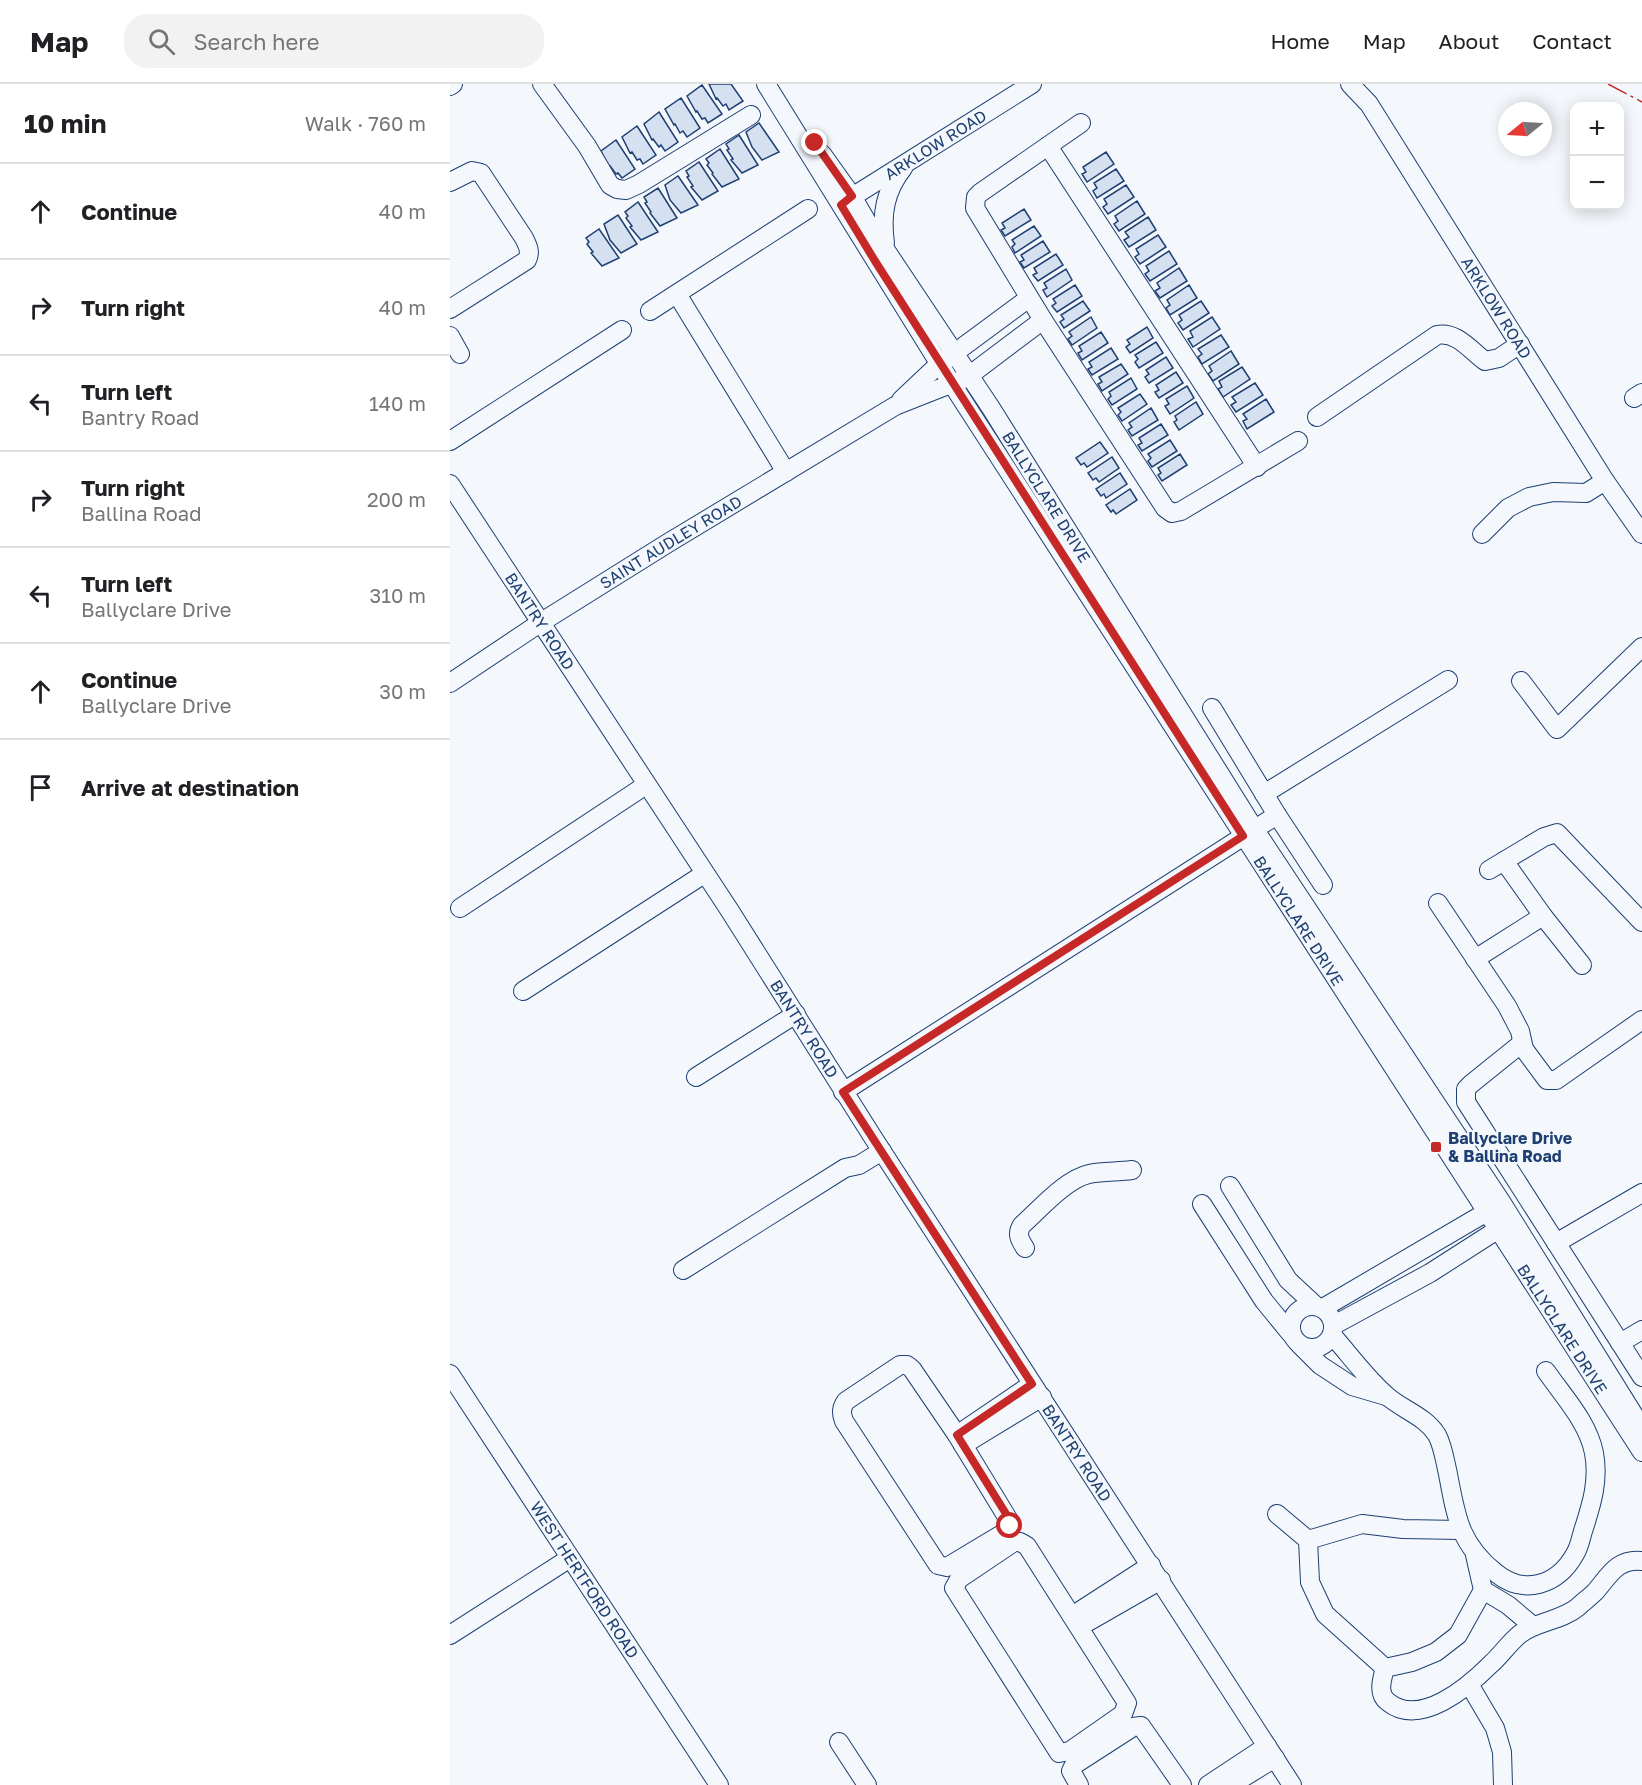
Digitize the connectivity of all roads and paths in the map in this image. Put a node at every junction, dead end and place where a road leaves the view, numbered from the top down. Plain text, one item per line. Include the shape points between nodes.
1 (542, 84) edge
2 (766, 84) edge
3 (774, 84) edge
4 (1032, 84) edge
5 (1350, 84) edge
6 (751, 115) dead end
7 (1081, 123) dead end
8 (1048, 146) junction
9 (908, 162) junction
10 (450, 182) edge
11 (846, 201) junction
12 (808, 209) dead end
13 (886, 250) junction
14 (677, 294) junction
15 (1029, 298) junction
16 (450, 309) edge
17 (650, 311) dead end
18 (1042, 320) junction
19 (622, 330) dead end
20 (450, 336) edge
21 (1520, 344) junction
22 (460, 354) dead end
23 (956, 354) junction
24 (940, 364) junction
25 (969, 376) junction
26 (952, 384) junction
27 (895, 406) junction
28 (1317, 417) dead end
29 (450, 441) edge
30 (1298, 441) dead end
31 (1257, 467) junction
32 (786, 472) junction
33 (1605, 481) junction
34 (450, 484) edge
35 (1482, 534) dead end
36 (1642, 534) edge
37 (540, 623) junction
38 (1642, 647) edge
39 (1448, 680) dead end
40 (1521, 681) dead end
41 (450, 683) edge
42 (1212, 708) dead end
43 (646, 785) junction
44 (1264, 794) junction
45 (1276, 815) junction
46 (1249, 833) junction
47 (704, 874) junction
48 (1323, 885) dead end
49 (1438, 903) dead end
50 (460, 908) dead end
51 (1543, 916) junction
52 (1642, 922) edge
53 (1475, 959) junction
54 (1582, 965) dead end
55 (523, 991) dead end
56 (796, 1014) junction
57 (1642, 1020) edge
58 (1522, 1043) junction
59 (696, 1077) dead end
60 (843, 1092) junction
61 (878, 1145) junction
62 (1132, 1170) dead end
63 (1230, 1186) dead end
64 (1521, 1187) junction
65 (1642, 1193) edge
66 (1202, 1204) dead end
67 (1532, 1205) junction
68 (1495, 1208) junction
69 (1506, 1225) junction
70 (1556, 1243) junction
71 (1025, 1248) dead end
72 (683, 1270) dead end
73 (1319, 1307) junction
74 (1333, 1330) junction
75 (1642, 1330) edge
76 (1296, 1339) junction
77 (1620, 1342) junction
78 (1546, 1371) dead end
79 (450, 1374) edge
80 (1642, 1377) edge
81 (1037, 1390) junction
82 (1387, 1396) junction
83 (1642, 1428) edge
84 (960, 1440) junction
85 (1642, 1452) edge
86 (1277, 1514) dead end
87 (1461, 1530) junction
88 (1308, 1540) junction
89 (1476, 1555) junction
90 (570, 1558) junction
91 (1642, 1561) edge
92 (1151, 1565) junction
93 (1161, 1581) junction
94 (1483, 1590) junction
95 (1075, 1622) junction
96 (1533, 1626) junction
97 (450, 1635) edge
98 (1385, 1668) junction
99 (1469, 1684) junction
100 (839, 1742) dead end
101 (1271, 1752) junction
102 (719, 1785) edge
103 (867, 1785) edge
104 (1078, 1785) edge
105 (1182, 1785) edge
106 (1208, 1785) edge
107 (1231, 1785) edge
108 (1292, 1785) edge
109 (1503, 1785) edge

1 - 6 street via 610,185 617,189 639,184
2 - 11 street, BALLYCLARE DRIVE
3 - 11 street, BALLYCLARE DRIVE
4 - 9 street, ARKLOW ROAD
5 - 21 street, ARKLOW ROAD via 1369,104
7 - 8 street
8 - 15 street via 980,192 975,201 987,230
8 - 31 street
9 - 11 street, ARKLOW ROAD
9 - 13 street via 893,180 885,205 882,221
10 - 16 street via 472,171 481,173 529,246 527,260
11 - 13 street, BALLYCLARE DRIVE
11 - 24 street, BALLYCLARE DRIVE
12 - 14 street
13 - 23 street, BALLYCLARE DRIVE
14 - 17 street
14 - 32 street
15 - 18 street
15 - 23 street, SAINT AUDLEY ROAD
18 - 25 street, SAINT AUDLEY ROAD
18 - 31 street via 1165,508 1172,513
19 - 29 street
20 - 22 street
21 - 28 street via 1499,358 1485,361 1453,336 1437,335
21 - 33 street, ARKLOW ROAD
23 - 24 street, SAINT AUDLEY ROAD
23 - 25 street, BALLYCLARE DRIVE
24 - 26 street, BALLYCLARE DRIVE
24 - 27 street, SAINT AUDLEY ROAD
25 - 26 street, SAINT AUDLEY ROAD
25 - 46 street, BALLYCLARE DRIVE
26 - 27 street, SAINT AUDLEY ROAD
26 - 46 street, BALLYCLARE DRIVE
27 - 32 street, SAINT AUDLEY ROAD
30 - 31 street
32 - 37 street, SAINT AUDLEY ROAD
33 - 35 street via 1586,493 1553,492 1529,497 1508,508
33 - 36 street, ARKLOW ROAD
34 - 37 street, BANTRY ROAD
37 - 41 street, SAINT AUDLEY ROAD
37 - 43 street, BANTRY ROAD
38 - 40 street via 1557,729
39 - 44 street
42 - 44 street
43 - 47 street, BANTRY ROAD
43 - 50 street
44 - 45 street
45 - 46 street
45 - 48 street
46 - 60 street
46 - 68 street, BALLYCLARE DRIVE
47 - 55 street
47 - 56 street, BANTRY ROAD
49 - 53 street
51 - 52 street via 1496,866 1557,833
51 - 53 street
51 - 54 street
53 - 58 street via 1514,1018
56 - 59 street
56 - 60 street, BANTRY ROAD
57 - 58 street via 1556,1080 1544,1078
58 - 64 street via 1471,1084 1465,1097
60 - 61 street, BANTRY ROAD
61 - 72 street via 852,1156 845,1168
61 - 81 street, BANTRY ROAD
62 - 71 street via 1089,1174 1065,1187 1018,1231
63 - 73 street via 1288,1280
64 - 67 street
64 - 68 street
65 - 70 street
66 - 76 street via 1264,1300
67 - 69 street
67 - 70 street
68 - 69 street, BALLYCLARE DRIVE
68 - 73 street
69 - 74 street
69 - 83 street, BALLYCLARE DRIVE
69 - 85 street, BALLYCLARE DRIVE
70 - 77 street
73 - 74 street via 1328,1313
73 - 76 street via 1308,1306 1296,1313 1292,1319
74 - 76 street via 1326,1344 1313,1349
74 - 82 street
75 - 77 street
76 - 82 street via 1320,1365 1352,1386
77 - 80 street
78 - 89 street via 1586,1430 1594,1451 1594,1494 1577,1552 1555,1576 1529,1586 1516,1585 1498,1575
79 - 90 street, WEST HERTFORD ROAD
81 - 84 street
81 - 92 street, BANTRY ROAD
82 - 87 street via 1415,1414 1437,1436
84 - 84 street via 1010,1526 941,1568 844,1422 842,1406 895,1368 907,1365
86 - 88 street
87 - 88 street via 1362,1524
87 - 89 street
88 - 98 street via 1310,1582 1325,1614
89 - 94 street
90 - 97 street
90 - 102 street, WEST HERTFORD ROAD
91 - 96 street via 1614,1568 1575,1610
92 - 93 street, BANTRY ROAD
92 - 95 street
93 - 95 street
93 - 101 street, BANTRY ROAD
94 - 96 street via 1509,1605
94 - 98 street via 1458,1635 1436,1652
95 - 95 street via 1127,1703 1123,1714 1070,1750 1059,1753 954,1584 1014,1542 1023,1542
96 - 99 street
98 - 99 street via 1381,1688 1384,1699 1408,1711 1443,1702
99 - 109 street via 1495,1728 1502,1752
100 - 103 street
101 - 106 street
101 - 107 street
101 - 108 street, BANTRY ROAD
104 - 105 street via 1071,1771 1074,1765 1133,1727 1141,1726

